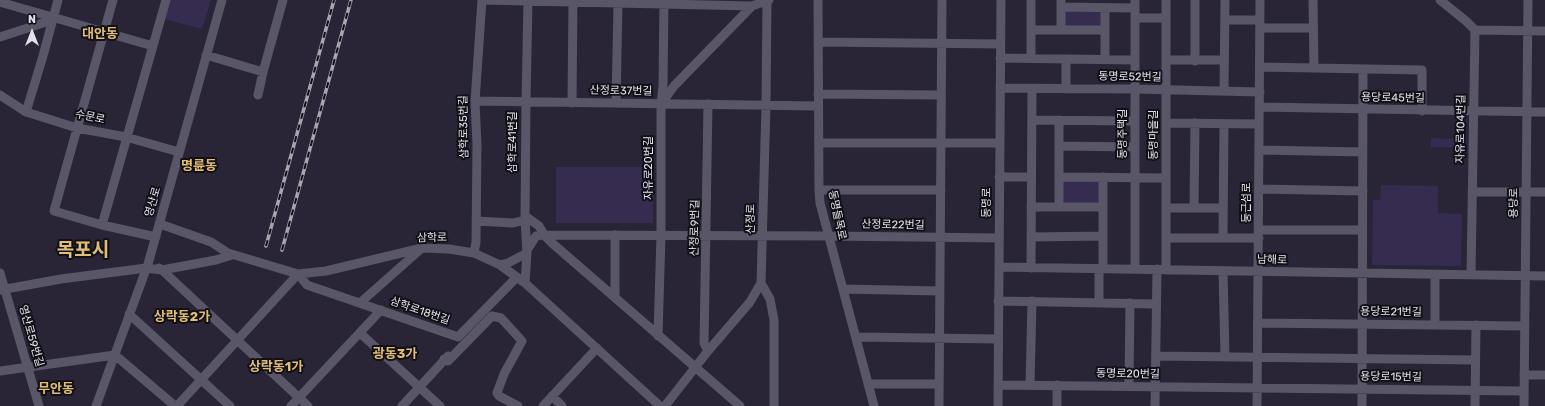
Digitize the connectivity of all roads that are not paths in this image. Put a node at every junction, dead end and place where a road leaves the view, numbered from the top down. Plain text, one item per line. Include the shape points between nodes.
1 (58, 0) edge
2 (113, 0) edge
3 (166, 0) edge
4 (222, 0) edge
5 (283, 0) edge
6 (482, 0) edge
7 (768, 0) edge
8 (818, 0) edge
9 (942, 0) edge
10 (1001, 0) edge
11 (1031, 0) edge
12 (1166, 0) edge
13 (1195, 0) edge
14 (1225, 0) edge
15 (1260, 0) edge
16 (1313, 0) edge
17 (1440, 0) edge
18 (1528, 0) edge
19 (528, 1) junction
20 (573, 1) edge
21 (3, 2) edge
22 (664, 2) edge
23 (618, 3) junction
24 (1061, 4) edge
25 (1136, 4) edge
26 (752, 6) junction
27 (1105, 8) junction
28 (53, 18) junction
29 (1136, 18) junction
30 (1166, 18) junction
31 (1225, 20) junction
32 (1260, 24) junction
33 (1313, 28) junction
34 (1031, 30) junction
35 (1061, 30) junction
36 (1104, 30) junction
37 (1475, 30) junction
38 (1528, 31) junction
39 (1545, 31) edge
40 (104, 33) junction
41 (0, 37) edge
42 (818, 42) junction
43 (942, 44) junction
44 (1000, 44) junction
45 (153, 46) junction
46 (206, 55) junction
47 (1000, 58) junction
48 (1031, 58) junction
49 (1066, 59) junction
50 (1105, 59) junction
51 (1135, 60) junction
52 (1166, 60) junction
53 (1195, 60) junction
54 (1224, 60) junction
55 (1260, 67) junction
56 (1314, 68) junction
57 (1363, 69) junction
58 (263, 72) junction
59 (1000, 88) junction
60 (1032, 88) junction
61 (1066, 89) junction
62 (1135, 89) junction
63 (1166, 90) junction
64 (1224, 92) junction
65 (1260, 92) junction
66 (818, 94) junction
67 (0, 95) edge
68 (258, 95) dead end
69 (942, 95) junction
70 (475, 101) junction
71 (526, 102) junction
72 (572, 102) junction
73 (616, 103) junction
74 (661, 104) junction
75 (708, 104) junction
76 (766, 106) junction
77 (818, 106) junction
78 (1260, 108) junction
79 (1363, 110) junction
80 (1422, 111) junction
81 (26, 112) junction
82 (1474, 112) junction
83 (1527, 112) junction
84 (1545, 112) edge
85 (1032, 120) junction
86 (1059, 120) junction
87 (1135, 121) junction
88 (1166, 123) junction
89 (1195, 123) junction
90 (1224, 124) junction
91 (1259, 124) junction
92 (77, 128) junction
93 (126, 137) junction
94 (819, 142) junction
95 (941, 143) junction
96 (1000, 143) junction
97 (1059, 146) junction
98 (1135, 147) junction
99 (1259, 150) junction
100 (180, 152) junction
101 (1363, 152) junction
102 (999, 177) junction
103 (1032, 177) junction
104 (1059, 177) junction
105 (1103, 177) junction
106 (1135, 178) junction
107 (1166, 178) junction
108 (1259, 189) junction
109 (819, 190) junction
110 (941, 190) junction
111 (1363, 191) junction
112 (1472, 192) junction
113 (1526, 192) junction
114 (1545, 192) edge
115 (1031, 207) junction
116 (1059, 207) junction
117 (1103, 207) junction
118 (1166, 208) junction
119 (1194, 208) junction
120 (1223, 208) junction
121 (525, 218) junction
122 (476, 221) junction
123 (160, 224) junction
124 (102, 225) junction
125 (1362, 230) junction
126 (1259, 234) junction
127 (614, 235) junction
128 (660, 235) junction
129 (707, 235) junction
130 (763, 235) junction
131 (545, 236) junction
132 (829, 236) junction
133 (1031, 236) junction
134 (1103, 236) junction
135 (156, 237) junction
136 (940, 238) junction
137 (999, 238) junction
138 (1166, 238) junction
139 (1223, 238) junction
140 (422, 248) junction
141 (527, 252) junction
142 (474, 253) junction
143 (232, 255) junction
144 (500, 265) junction
145 (147, 266) junction
146 (999, 268) junction
147 (1031, 268) junction
148 (1101, 269) junction
149 (1135, 269) junction
150 (162, 270) junction
151 (1161, 270) junction
152 (1224, 271) junction
153 (1258, 272) junction
154 (0, 273) edge
155 (298, 274) junction
156 (1362, 274) junction
157 (1435, 275) junction
158 (1471, 275) junction
159 (1525, 276) junction
160 (1545, 276) edge
161 (517, 277) junction
162 (525, 283) junction
163 (761, 283) junction
164 (843, 289) junction
165 (2, 290) edge
166 (940, 291) junction
167 (615, 297) junction
168 (998, 301) junction
169 (1032, 301) junction
170 (362, 302) junction
171 (1099, 302) junction
172 (1130, 303) junction
173 (1156, 304) junction
174 (381, 310) junction
175 (129, 314) junction
176 (1258, 323) junction
177 (1362, 324) junction
178 (1435, 325) junction
179 (1476, 325) junction
180 (1525, 326) junction
181 (360, 333) junction
182 (658, 336) junction
183 (458, 337) junction
184 (857, 337) junction
185 (940, 338) junction
186 (998, 339) junction
187 (238, 340) junction
188 (596, 348) junction
189 (708, 351) junction
190 (115, 355) junction
191 (1156, 356) junction
192 (1225, 357) junction
193 (1258, 357) junction
194 (1362, 358) junction
195 (444, 359) junction
196 (1475, 360) junction
197 (28, 367) junction
198 (695, 368) junction
199 (0, 371) edge
200 (1524, 375) junction
201 (1545, 375) edge
202 (202, 380) junction
203 (868, 384) junction
204 (939, 384) junction
205 (998, 384) junction
206 (1030, 385) junction
207 (1057, 385) junction
208 (1129, 386) junction
209 (1155, 386) junction
210 (419, 387) junction
211 (1258, 388) junction
212 (1362, 389) junction
213 (1475, 390) junction
214 (1524, 391) junction
215 (552, 396) junction
216 (299, 398) junction
217 (39, 406) edge
218 (96, 406) edge
219 (176, 406) edge
220 (230, 406) edge
221 (291, 406) edge
222 (308, 406) edge
223 (402, 406) edge
224 (440, 406) edge
225 (518, 406) edge
226 (543, 406) edge
227 (562, 406) edge
228 (660, 406) edge
229 (666, 406) edge
230 (740, 406) edge
231 (774, 406) edge
232 (874, 406) edge
233 (939, 406) edge
234 (998, 406) edge
235 (1057, 406) edge
236 (1155, 406) edge
237 (1257, 406) edge
238 (1362, 406) edge
239 (1475, 406) edge
240 (1524, 406) edge

1 - 28 street
2 - 40 street
3 - 45 street
4 - 46 street, 영산로
5 - 58 street
6 - 19 street
6 - 70 street, 삼학로35번길
7 - 26 street
7 - 76 street, 산정로
8 - 42 street, 동명들목로
9 - 43 street
10 - 44 street, 동명로
11 - 34 street
12 - 30 street, 동명마을길
13 - 53 street
14 - 31 street
15 - 32 street, 둥근섬로
16 - 33 street
17 - 37 street
18 - 38 street, 용당로
19 - 20 street
19 - 71 street, 삼학로41번길
20 - 23 street
20 - 72 street
21 - 28 street
22 - 23 street
22 - 26 street
22 - 74 street, 자유로20번길
23 - 73 street
24 - 27 street
24 - 35 street
25 - 27 street
25 - 29 street, 동명주택길
26 - 74 street via 674,86
27 - 36 street
28 - 40 street
28 - 41 street
28 - 81 street
29 - 30 street
29 - 51 street, 동명주택길
30 - 52 street, 동명마을길
31 - 32 street
31 - 54 street
32 - 33 street
32 - 55 street, 둥근섬로
33 - 56 street
34 - 35 street
34 - 48 street
35 - 36 street
36 - 50 street
37 - 38 street
37 - 82 street, 자유로104번길
38 - 39 street
38 - 83 street, 용당로
40 - 45 street
40 - 92 street
42 - 43 street
42 - 66 street, 동명들목로
43 - 44 street
43 - 69 street
44 - 47 street, 동명로
45 - 93 street
46 - 58 street
46 - 100 street, 영산로
47 - 48 street
47 - 59 street, 동명로
48 - 49 street
49 - 50 street
49 - 61 street
50 - 51 street
51 - 62 street, 동명주택길
52 - 53 street
52 - 63 street, 동명마을길
53 - 54 street
54 - 64 street
55 - 56 street
55 - 65 street, 둥근섬로
56 - 57 street
57 - 79 street
57 - 80 street via 1422,70
58 - 68 street
59 - 60 street, 동명로52번길
59 - 96 street, 동명로
60 - 61 street, 동명로52번길
60 - 85 street
61 - 62 street, 동명로52번길
62 - 63 street, 동명로52번길
62 - 87 street, 동명주택길
63 - 64 street, 동명로52번길
63 - 88 street, 동명마을길
64 - 65 street, 동명로52번길
65 - 78 street, 둥근섬로
66 - 69 street
66 - 77 street, 동명들목로
67 - 81 street, 수문로
69 - 95 street
70 - 71 street, 산정로37번길
70 - 122 street, 삼학로35번길
71 - 72 street, 산정로37번길
71 - 121 street, 삼학로41번길
72 - 73 street, 산정로37번길
73 - 74 street, 산정로37번길
74 - 75 street, 산정로37번길
74 - 128 street, 자유로20번길
75 - 76 street, 산정로37번길
75 - 129 street, 산정로9번길
76 - 77 street, 산정로37번길
76 - 130 street, 산정로
77 - 94 street, 동명들목로
78 - 79 street, 용당로45번길
78 - 91 street, 둥근섬로
79 - 80 street, 용당로45번길
79 - 101 street
80 - 82 street, 용당로45번길
81 - 92 street, 수문로
82 - 83 street, 용당로45번길
82 - 112 street, 자유로104번길
83 - 84 street, 용당로45번길
83 - 113 street, 용당로
85 - 86 street
85 - 103 street
86 - 87 street
86 - 97 street
87 - 98 street, 동명주택길
88 - 89 street
88 - 107 street, 동명마을길
89 - 90 street
89 - 119 street
90 - 91 street
90 - 120 street
91 - 99 street, 둥근섬로
92 - 93 street, 수문로
92 - 124 street via 54,211
93 - 100 street, 수문로
93 - 124 street
94 - 95 street
94 - 109 street, 동명들목로
95 - 96 street
95 - 110 street
96 - 102 street, 동명로
97 - 98 street
97 - 104 street
98 - 106 street, 동명주택길
99 - 101 street
99 - 108 street, 둥근섬로
100 - 123 street, 영산로
101 - 111 street
102 - 103 street
102 - 137 street, 동명로
103 - 115 street
104 - 105 street
104 - 116 street
105 - 106 street
105 - 117 street
106 - 107 street
106 - 149 street, 동명주택길
107 - 118 street, 동명마을길
108 - 111 street
108 - 126 street, 둥근섬로
109 - 110 street
109 - 132 street, 동명들목로
110 - 136 street
111 - 125 street
112 - 113 street
112 - 158 street, 자유로104번길
113 - 114 street
113 - 159 street, 용당로
115 - 116 street
115 - 133 street
116 - 117 street
117 - 134 street
118 - 119 street
118 - 138 street, 동명마을길
119 - 120 street
120 - 139 street
121 - 122 street via 513,223
121 - 131 street via 539,226
121 - 141 street, 삼학로41번길
122 - 142 street, 삼학로35번길
123 - 135 street, 영산로
123 - 143 street, 삼학로 via 211,242
124 - 135 street
125 - 126 street
125 - 156 street
126 - 139 street
126 - 153 street, 둥근섬로
127 - 128 street, 산정로22번길
127 - 131 street, 산정로22번길
127 - 167 street
128 - 129 street, 산정로22번길
128 - 182 street, 자유로20번길
129 - 130 street, 산정로22번길
129 - 189 street, 산정로9번길 via 704,343
130 - 132 street, 산정로22번길
130 - 163 street, 산정로
131 - 141 street via 536,236
131 - 167 street
132 - 136 street, 산정로22번길
132 - 164 street, 동명들목로
133 - 134 street
133 - 147 street
134 - 148 street
135 - 145 street, 영산로
136 - 137 street, 산정로22번길
136 - 166 street
137 - 146 street, 동명로
138 - 139 street
138 - 151 street, 동명마을길
140 - 142 street, 삼학로
140 - 155 street, 삼학로 via 326,271
140 - 170 street
141 - 144 street
141 - 162 street, 삼학로41번길
142 - 144 street, 삼학로
143 - 150 street
143 - 155 street, 삼학로
144 - 161 street, 삼학로
145 - 150 street
145 - 165 street
145 - 175 street, 영산로
146 - 147 street, 남해로
146 - 168 street, 동명로
147 - 148 street, 남해로
148 - 149 street, 남해로
148 - 171 street
149 - 151 street, 남해로
150 - 187 street
151 - 152 street, 남해로
151 - 173 street, 동명마을길
152 - 153 street, 남해로
152 - 192 street
153 - 156 street, 남해로
153 - 176 street, 둥근섬로
154 - 165 street, 영산로59번길
155 - 170 street, 삼학로18번길 via 308,285
155 - 187 street
156 - 157 street, 남해로
156 - 177 street
157 - 158 street, 남해로
157 - 178 street
158 - 159 street, 남해로
159 - 160 street, 남해로
159 - 180 street, 용당로
161 - 162 street, 삼학로
161 - 183 street, 삼학로18번길
162 - 188 street, 삼학로
163 - 189 street, 산정로 via 750,302
163 - 231 street via 770,299 774,320
164 - 166 street
164 - 184 street, 동명들목로
165 - 197 street, 영산로59번길
166 - 185 street
167 - 182 street
168 - 169 street
168 - 186 street, 동명로
169 - 171 street
169 - 206 street
170 - 174 street, 삼학로18번길
171 - 172 street
172 - 173 street
172 - 208 street
173 - 191 street, 동명마을길
174 - 181 street
174 - 183 street, 삼학로18번길
175 - 190 street, 영산로
175 - 202 street
176 - 177 street, 용당로21번길
176 - 193 street, 둥근섬로
177 - 178 street, 용당로21번길
177 - 194 street
178 - 179 street, 용당로21번길
179 - 180 street, 용당로21번길
179 - 196 street
180 - 200 street, 용당로
181 - 210 street
181 - 216 street
182 - 198 street
183 - 195 street via 458,345
184 - 185 street
184 - 203 street, 동명들목로
185 - 186 street
185 - 204 street
186 - 205 street, 동명로
187 - 202 street
187 - 216 street
188 - 215 street
188 - 228 street, 삼학로
189 - 198 street, 산정로
190 - 197 street
190 - 218 street, 영산로
190 - 219 street
191 - 192 street
191 - 209 street, 동명마을길
192 - 193 street
193 - 194 street
193 - 211 street, 둥근섬로
194 - 196 street
194 - 212 street
195 - 210 street
195 - 225 street via 448,361 492,316 501,318 522,341 497,393
196 - 213 street
197 - 199 street
197 - 217 street, 영산로59번길
198 - 229 street, 산정로
198 - 230 street
200 - 201 street
200 - 214 street, 용당로
202 - 219 street
202 - 220 street
203 - 204 street
203 - 232 street, 동명들목로
204 - 233 street
205 - 206 street, 동명로20번길
205 - 234 street, 동명로
206 - 207 street, 동명로20번길
207 - 208 street, 동명로20번길
207 - 235 street
208 - 209 street, 동명로20번길
209 - 211 street, 동명로20번길
209 - 236 street, 동명마을길
210 - 223 street
210 - 224 street
211 - 212 street, 용당로15번길
211 - 237 street, 둥근섬로
212 - 213 street, 용당로15번길
212 - 238 street
213 - 214 street, 용당로15번길
213 - 239 street
214 - 240 street, 용당로
215 - 226 street
215 - 227 street
216 - 221 street
216 - 222 street

